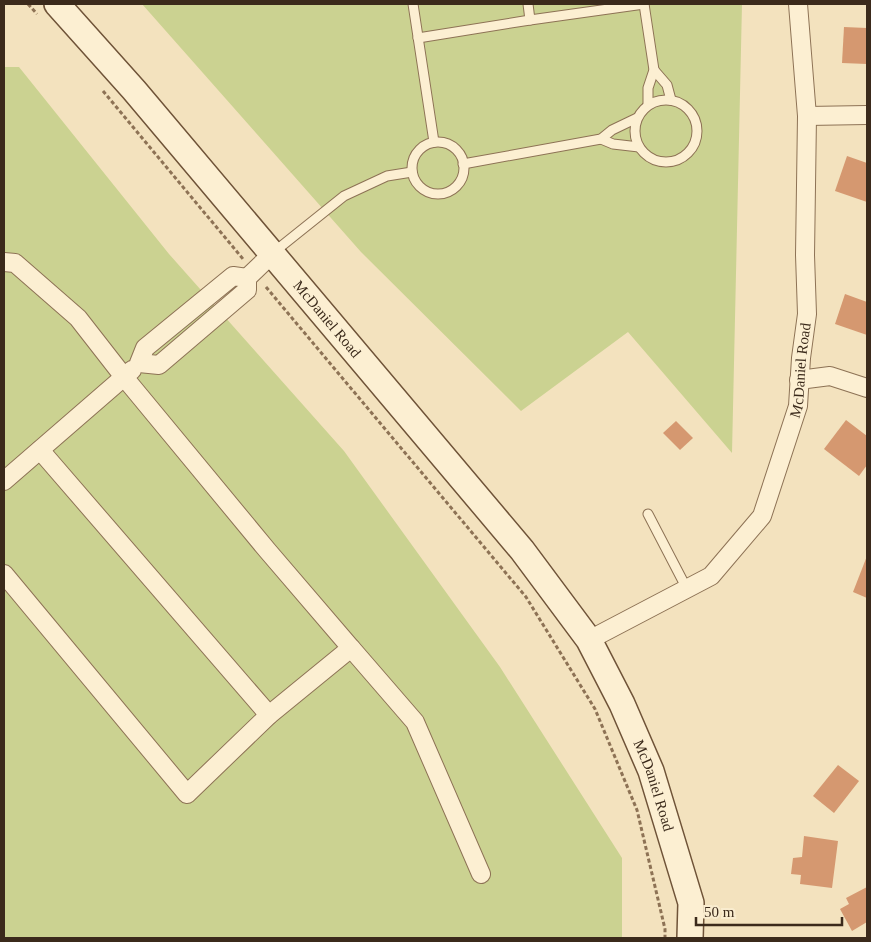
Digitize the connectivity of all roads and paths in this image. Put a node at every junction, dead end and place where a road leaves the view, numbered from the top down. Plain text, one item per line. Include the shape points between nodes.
1 (28, 4) edge
2 (413, 4) edge
3 (528, 4) edge
4 (644, 4) edge
5 (798, 4) edge
6 (49, 11) edge
7 (530, 20) junction
8 (418, 38) junction
9 (654, 70) junction
10 (97, 84) dead end
11 (670, 100) junction
12 (648, 105) junction
13 (867, 115) edge
14 (807, 116) junction
15 (637, 118) junction
16 (601, 139) junction
17 (434, 142) junction
18 (639, 147) junction
19 (463, 164) junction
20 (412, 172) junction
21 (272, 254) junction
22 (4, 262) edge
23 (251, 275) junction
24 (124, 377) junction
25 (799, 380) junction
26 (867, 388) edge
27 (40, 450) junction
28 (4, 481) edge
29 (648, 514) dead end
30 (4, 574) edge
31 (687, 589) junction
32 (589, 640) junction
33 (351, 648) junction
34 (269, 715) junction
35 (481, 874) dead end
36 (665, 938) edge
37 (690, 938) edge

1 - 6 path
2 - 8 lane
3 - 7 lane
4 - 7 lane
4 - 9 lane
5 - 14 street, McDaniel Road
6 - 21 main road, McDaniel Road via 134,90
7 - 8 lane
8 - 17 lane
9 - 11 lane via 667,85
9 - 12 lane via 648,88
10 - 23 path
11 - 12 lane
11 - 18 lane via 688,110 694,119 696,139 691,148 679,158 664,162 654,159
12 - 15 lane
13 - 14 street
14 - 25 street, McDaniel Road via 806,314
15 - 16 lane
15 - 18 lane via 635,138
16 - 18 lane
16 - 19 lane
17 - 19 lane via 443,142 458,151
17 - 20 lane via 419,150 414,157
19 - 20 lane via 460,182 439,194 423,189 416,183
20 - 21 lane via 387,176 344,196
21 - 23 street
21 - 32 main road, McDaniel Road via 522,550
22 - 24 street via 15,263 78,318
23 - 24 street via 233,276 145,348 140,363
23 - 36 path via 531,605 595,709 637,810
24 - 27 street
24 - 33 street
25 - 26 street via 830,376
25 - 31 street, McDaniel Road via 798,406 762,516 712,576
27 - 28 street
27 - 34 street
29 - 31 lane
30 - 34 street via 187,794
31 - 32 street, McDaniel Road
32 - 37 main road, McDaniel Road via 651,771 691,903
33 - 34 street
33 - 35 street via 416,722

